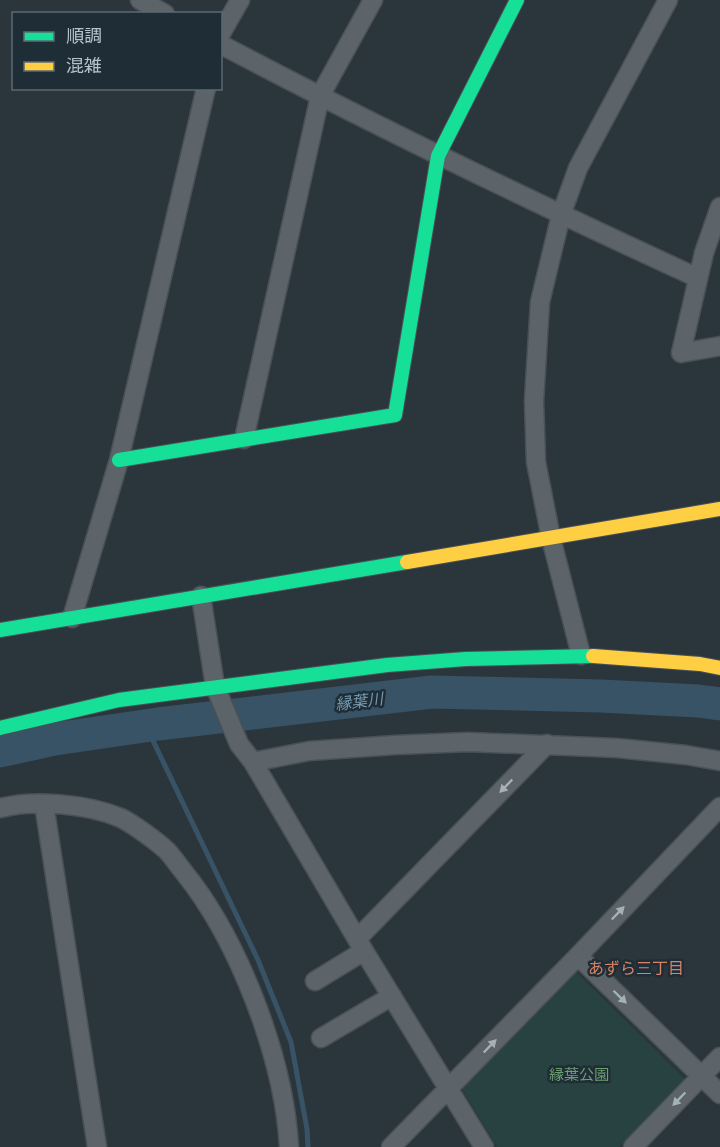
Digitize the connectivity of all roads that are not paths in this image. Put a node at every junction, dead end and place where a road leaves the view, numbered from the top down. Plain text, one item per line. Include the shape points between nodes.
1 (140, 0) edge
2 (240, 0) edge
3 (373, 0) edge
4 (517, 0) edge
5 (668, 0) edge
6 (161, 12) edge
7 (222, 32) edge
8 (222, 45) edge
9 (206, 90) edge
10 (320, 96) junction
11 (438, 156) junction
12 (720, 207) edge
13 (561, 215) junction
14 (698, 278) junction
15 (720, 346) edge
16 (244, 440) junction
17 (119, 460) junction
18 (720, 509) edge
19 (551, 538) junction
20 (201, 596) junction
21 (72, 618) junction
22 (0, 630) edge
23 (581, 656) junction
24 (720, 658) edge
25 (700, 663) junction
26 (720, 668) edge
27 (216, 689) junction
28 (0, 728) edge
29 (547, 744) junction
30 (720, 761) edge
31 (253, 762) junction
32 (44, 804) junction
33 (720, 807) edge
34 (0, 808) edge
35 (360, 945) junction
36 (578, 956) junction
37 (315, 981) dead end
38 (392, 996) junction
39 (321, 1038) dead end
40 (720, 1057) edge
41 (701, 1076) junction
42 (449, 1088) junction
43 (720, 1094) edge
44 (97, 1147) edge
45 (289, 1147) edge
46 (391, 1147) edge
47 (484, 1147) edge
48 (633, 1147) edge

1 - 6 street
2 - 7 street
3 - 10 street
4 - 11 street
5 - 13 street via 578,168
8 - 10 street
9 - 17 street
10 - 11 street
10 - 16 street
11 - 13 street
11 - 16 street via 395,415
12 - 14 street
13 - 14 street
13 - 19 street via 540,302 534,401 536,462
14 - 15 street via 681,353
16 - 17 street
17 - 21 street
18 - 19 street
19 - 20 street
19 - 23 street
20 - 21 street
20 - 27 street
21 - 22 street
23 - 25 street
23 - 27 street via 387,665
24 - 25 street
25 - 26 street
27 - 28 street via 119,700
27 - 31 street via 239,744
29 - 30 street
29 - 31 street via 395,745 309,751
29 -> 35 street
31 - 35 street
32 - 34 street
32 - 44 street
32 - 45 street via 86,807 121,819 165,849 194,885 220,923 267,1037
36 -> 33 street
35 - 37 street
35 - 38 street
36 -> 41 street
42 -> 36 street
38 - 39 street
38 - 42 street
40 - 41 street
41 - 43 street
41 -> 48 street
42 - 46 street
42 - 47 street

